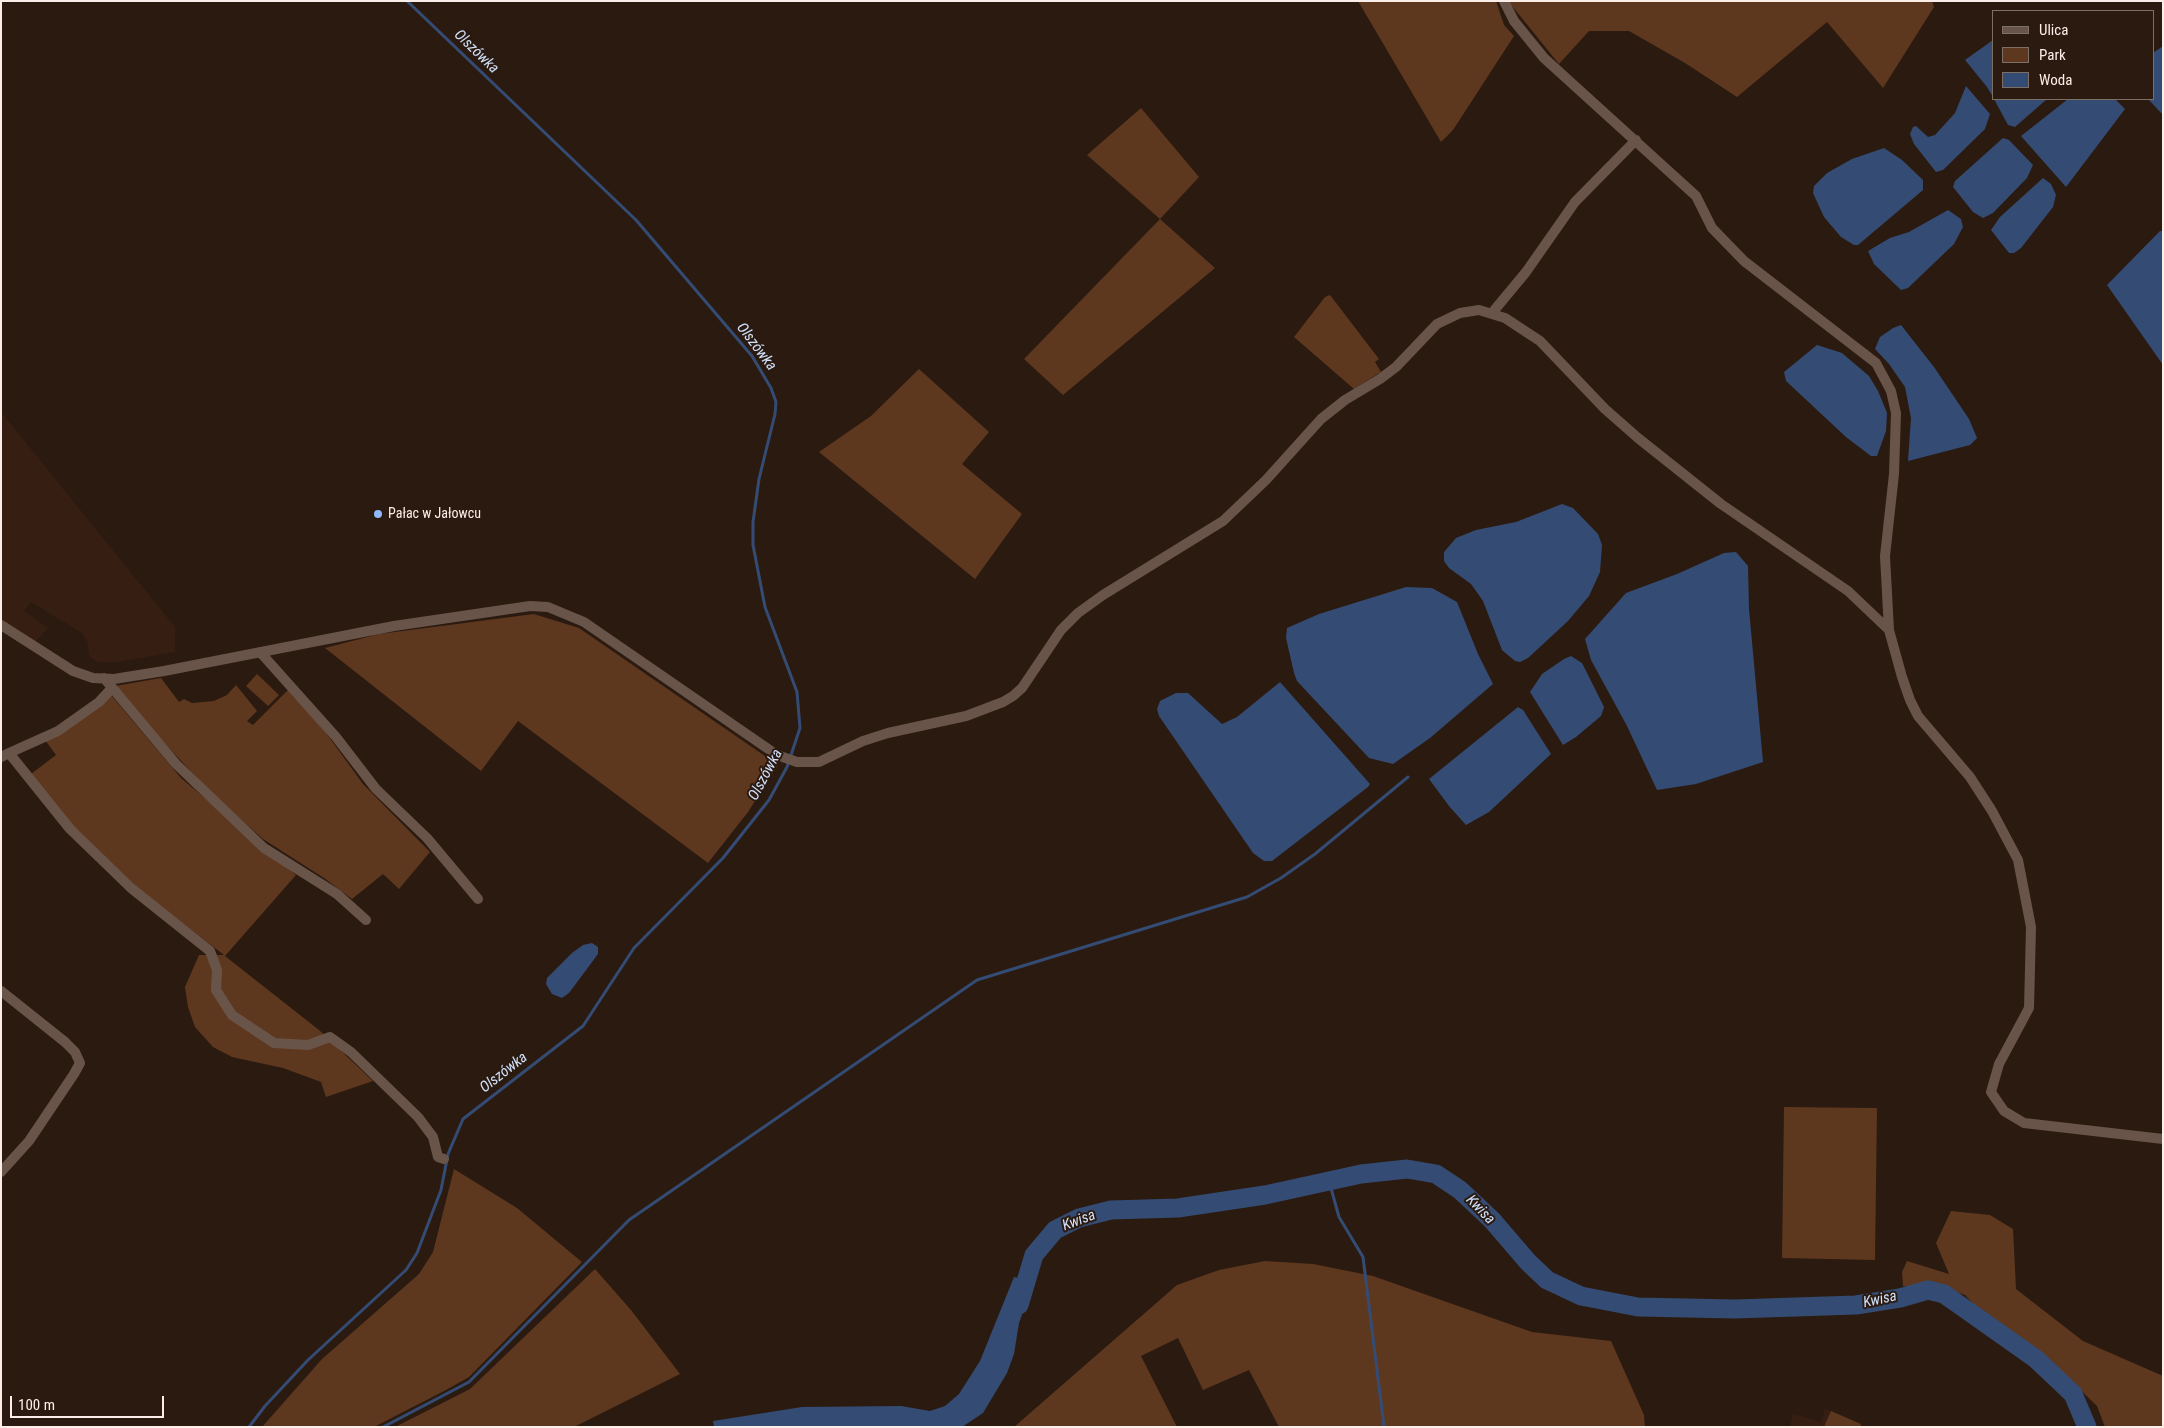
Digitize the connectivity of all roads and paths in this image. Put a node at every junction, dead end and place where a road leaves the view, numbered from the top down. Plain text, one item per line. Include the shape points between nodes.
1 (1504, 1) edge
2 (1636, 140) junction
3 (1492, 313) junction
4 (1, 625) edge
5 (1889, 630) junction
6 (260, 652) junction
7 (104, 678) junction
8 (112, 688) junction
9 (5, 755) edge
10 (478, 899) dead end
11 (366, 920) dead end
12 (1, 991) edge
13 (2163, 1139) edge
14 (444, 1159) dead end
15 (1, 1172) edge

1 - 2 street via 1514,21 1544,58
2 - 3 street via 1575,202 1526,272
2 - 5 street via 1696,196 1712,228 1744,261 1876,362 1891,391 1896,413 1894,474 1885,556
3 - 5 street via 1540,341 1638,438 1721,504 1848,591
3 - 6 street via 1479,310 1460,313 1437,324 1396,367 1321,419 1266,480 1223,520 1078,613 1060,630 1022,688 1013,696 966,716 863,741 819,762 797,762 777,755 584,622 548,607 530,606 394,626
4 - 7 street via 73,671
5 - 13 street via 1918,716 1970,777 2018,860 2031,927 2029,1008 1999,1064 1991,1092 2004,1111 2024,1123
6 - 7 street via 139,676
6 - 10 street via 336,737 376,790 426,838
7 - 8 street
8 - 9 street via 99,702 58,730
8 - 11 street via 176,764 264,848 337,894
9 - 14 street via 70,829 131,888 210,951 217,970 216,990 232,1015 274,1043 308,1045 330,1037 351,1052 418,1117 433,1137 438,1157
12 - 15 street via 65,1042 80,1063 29,1141

